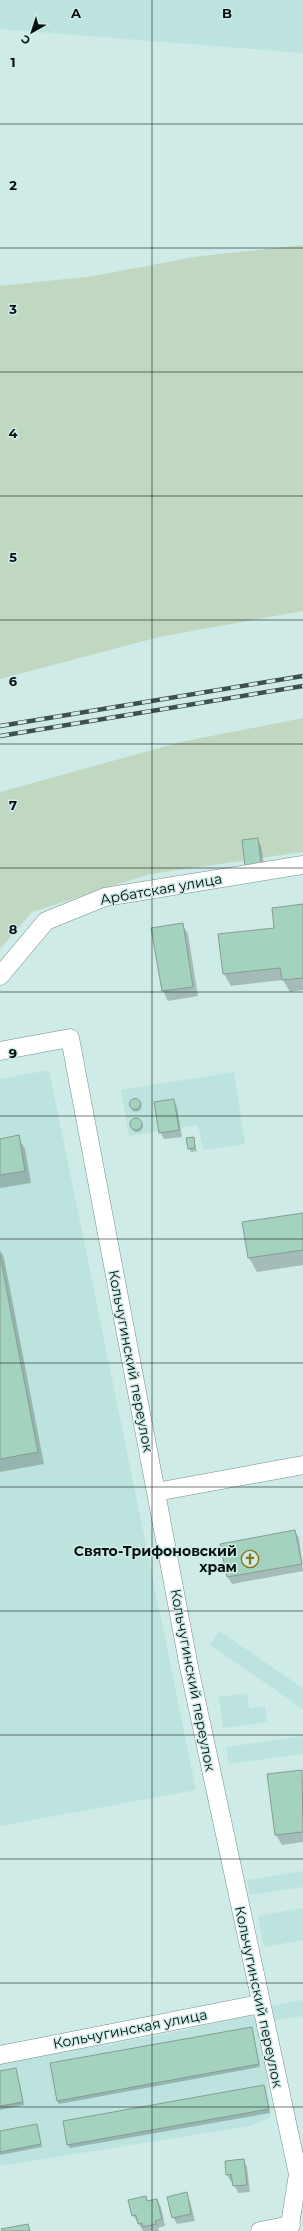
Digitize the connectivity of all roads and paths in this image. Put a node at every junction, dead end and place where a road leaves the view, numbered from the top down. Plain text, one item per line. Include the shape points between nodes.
1 (303, 865) edge
2 (0, 976) edge
3 (0, 1051) edge
4 (303, 1465) edge
5 (156, 1492) junction
6 (260, 2004) junction
7 (0, 2055) edge
8 (290, 2228) edge
9 (260, 2231) edge

1 - 2 street, Арбатская улица via 105,897 46,920
3 - 5 street, Кольчугинский переулок via 70,1038
4 - 5 street
5 - 6 street, Кольчугинский переулок via 189,1667
6 - 7 street, Кольчугинская улица
6 - 8 street, Кольчугинский переулок via 298,2174
8 - 9 street

